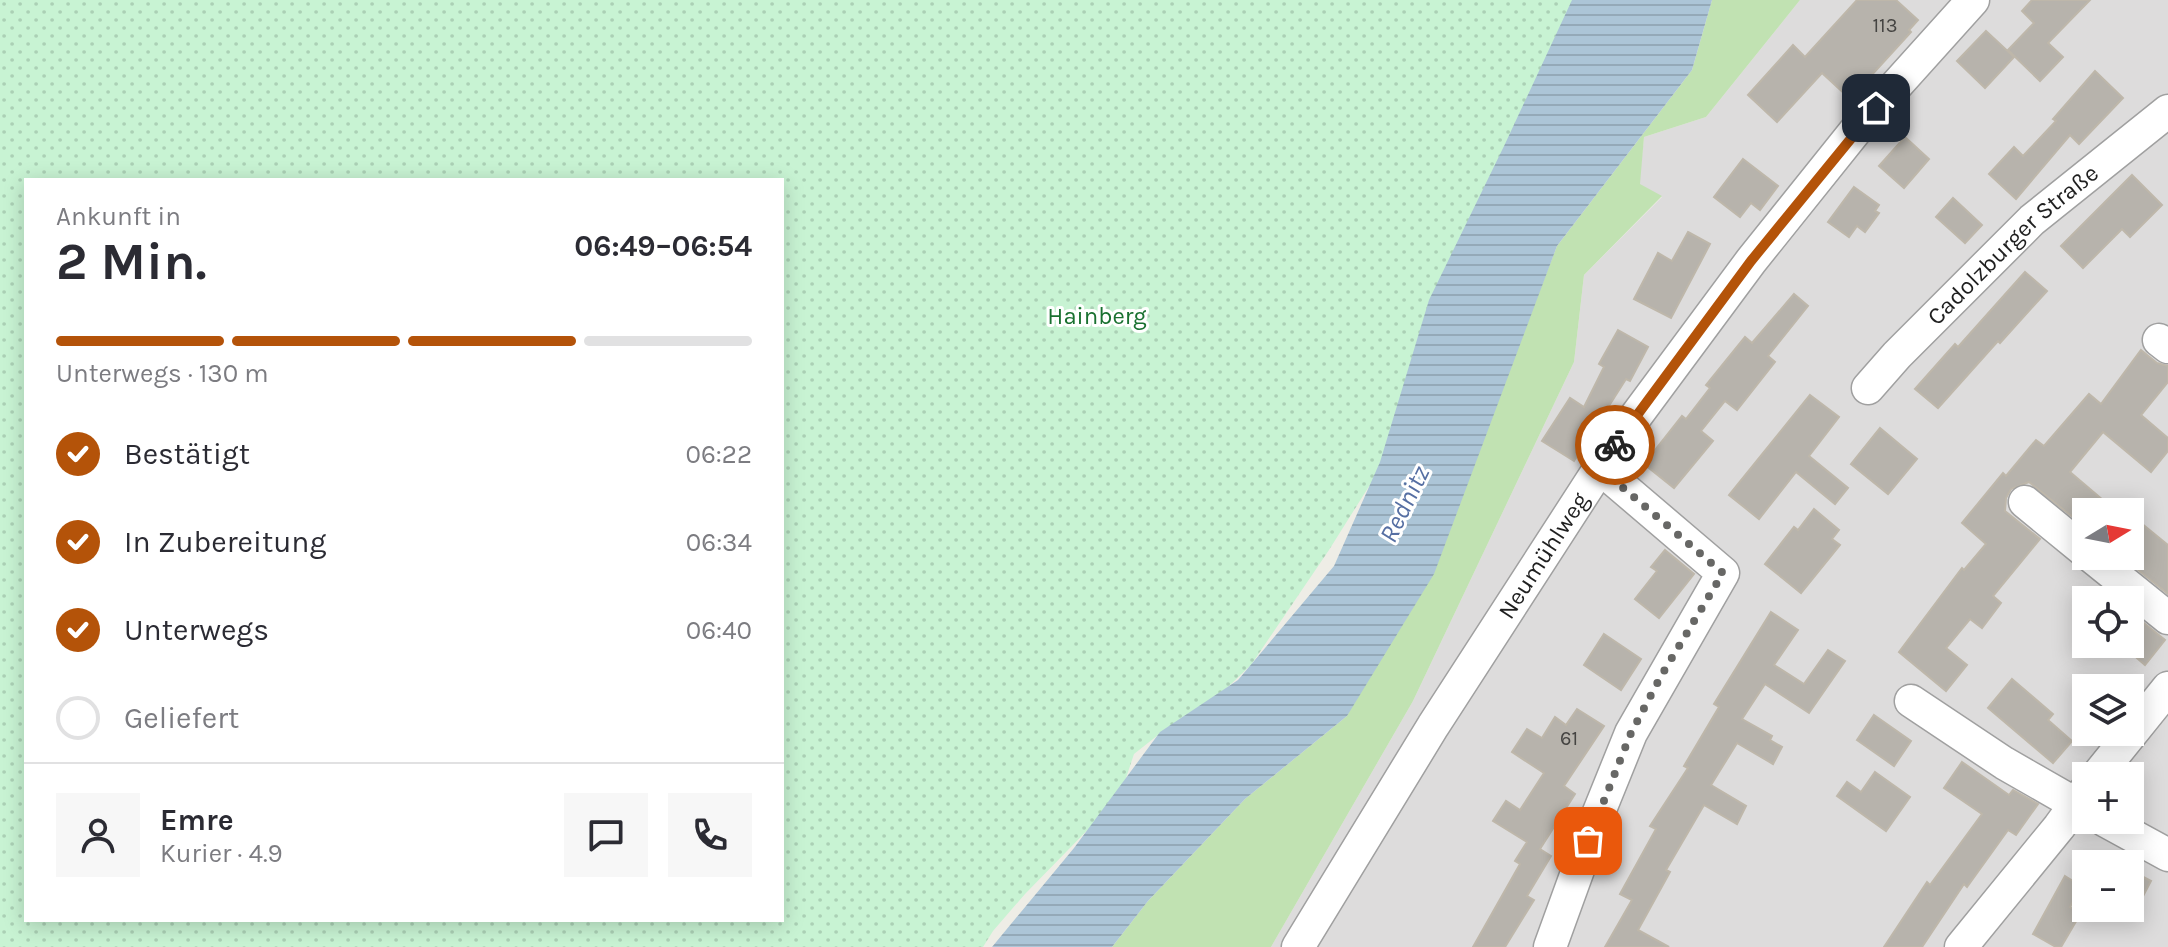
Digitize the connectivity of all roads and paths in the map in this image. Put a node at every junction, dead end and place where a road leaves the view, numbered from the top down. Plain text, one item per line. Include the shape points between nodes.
1 (1973, 0) edge
2 (2168, 111) edge
3 (1868, 388) dead end
4 (1601, 469) junction
5 (2025, 502) dead end
6 (2072, 541) edge
7 (2108, 570) edge
8 (2168, 618) edge
9 (2168, 688) edge
10 (1911, 701) dead end
11 (2108, 762) edge
12 (2072, 796) edge
13 (2072, 812) edge
14 (2130, 834) edge
15 (2168, 855) edge
16 (1298, 947) edge
17 (1550, 947) edge
18 (1961, 947) edge

1 - 4 street, Neumühlweg via 1856,130 1751,261
2 - 3 street, Cadolzburger Straße via 2032,220
4 - 16 street, Neumühlweg via 1433,726
4 - 17 street via 1723,573 1631,733
5 - 6 street
7 - 8 street
9 - 11 street
10 - 12 street via 2004,763
13 - 18 street
14 - 15 street

